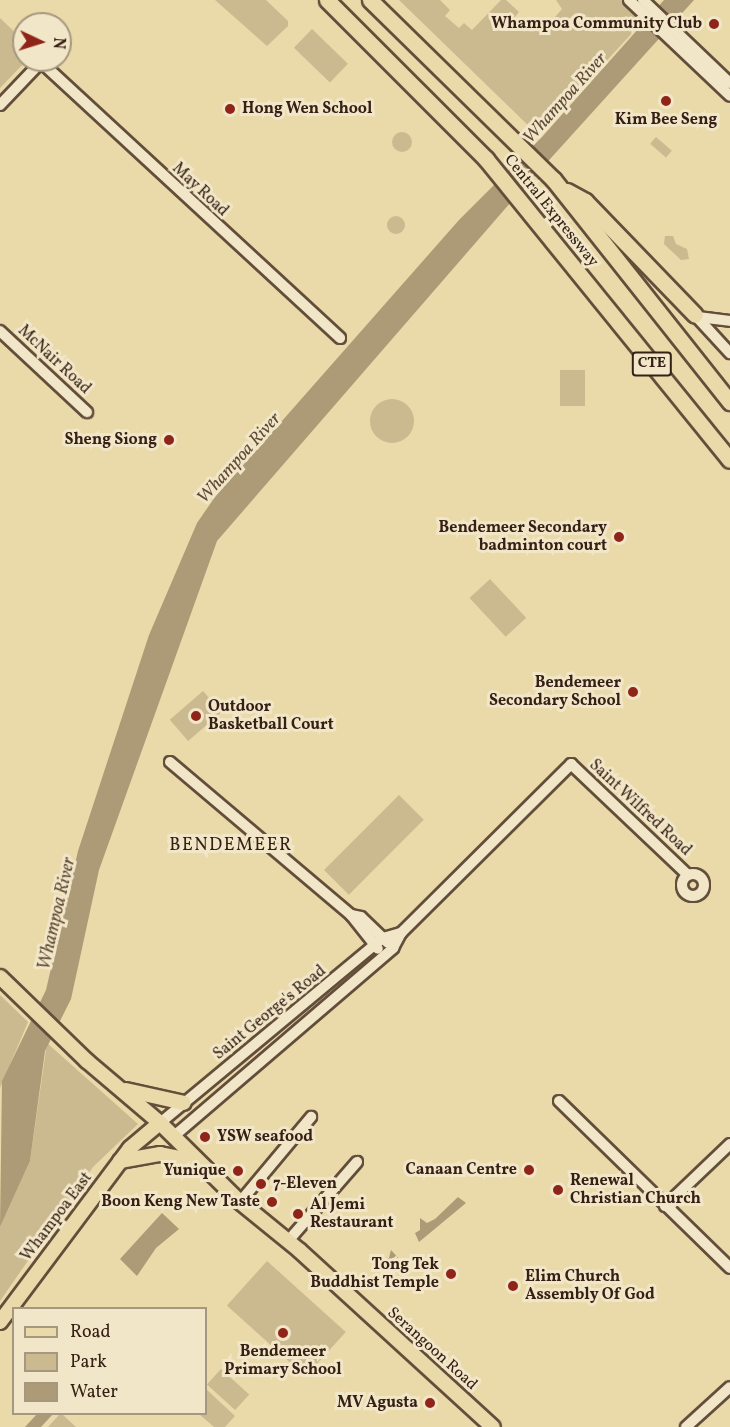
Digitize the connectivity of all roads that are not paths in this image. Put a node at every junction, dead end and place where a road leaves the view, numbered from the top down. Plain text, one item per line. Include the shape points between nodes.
1 (327, 0) edge
2 (629, 0) edge
3 (374, 3) edge
4 (646, 7) edge
5 (679, 40) junction
6 (730, 83) edge
7 (730, 96) edge
8 (0, 105) edge
9 (557, 184) junction
10 (694, 315) junction
11 (730, 321) edge
12 (0, 331) edge
13 (340, 338) dead end
14 (730, 353) edge
15 (730, 402) edge
16 (87, 412) dead end
17 (730, 460) edge
18 (170, 762) dead end
19 (571, 764) joint
20 (688, 875) dead end
21 (351, 915) junction
22 (362, 931) junction
23 (401, 933) junction
24 (379, 942) junction
25 (389, 952) junction
26 (359, 958) junction
27 (0, 977) edge
28 (121, 1089) junction
29 (559, 1101) dead end
30 (184, 1102) junction
31 (311, 1117) dead end
32 (160, 1123) junction
33 (174, 1136) junction
34 (730, 1144) edge
35 (120, 1161) junction
36 (199, 1162) junction
37 (357, 1162) dead end
38 (240, 1202) junction
39 (664, 1206) junction
40 (288, 1241) junction
41 (730, 1267) edge
42 (0, 1322) edge
43 (730, 1387) edge
44 (493, 1427) edge
45 (686, 1427) edge

1 - 17 highway, Central Expressway / CTE via 486,159
2 - 4 street
3 - 9 highway, Central Expressway / CTE
4 - 5 street
5 - 6 street
5 - 7 street
8 - 13 street, May Road via 40,62
9 - 10 highway via 585,201
9 - 15 highway, Central Expressway / CTE
10 - 11 street
10 - 14 street
12 - 16 street, McNair Road
18 - 21 street
19 - 20 street, Saint Wilfred Road
19 - 23 street, Saint George's Road
21 - 22 street
21 - 24 street via 361,917
22 - 24 street
22 - 26 street
23 - 24 street, Saint George's Road
23 - 25 street, Saint George's Road
24 - 25 street
24 - 26 street, Saint George's Road
25 - 33 street, Saint George's Road
26 - 30 street, Saint George's Road
27 - 28 main road, Serangoon Road
28 - 30 main road
28 - 32 main road, Serangoon Road
29 - 39 street
30 - 32 street, Saint George's Road
31 - 38 street
32 - 33 main road, Serangoon Road
32 - 35 main road, Whampoa East
33 - 36 main road, Serangoon Road
34 - 39 street
35 - 36 main road via 160,1154
35 - 42 main road, Whampoa East
36 - 38 main road, Serangoon Road
37 - 40 street
38 - 40 main road, Serangoon Road
39 - 41 street
40 - 44 main road, Serangoon Road
43 - 45 street

